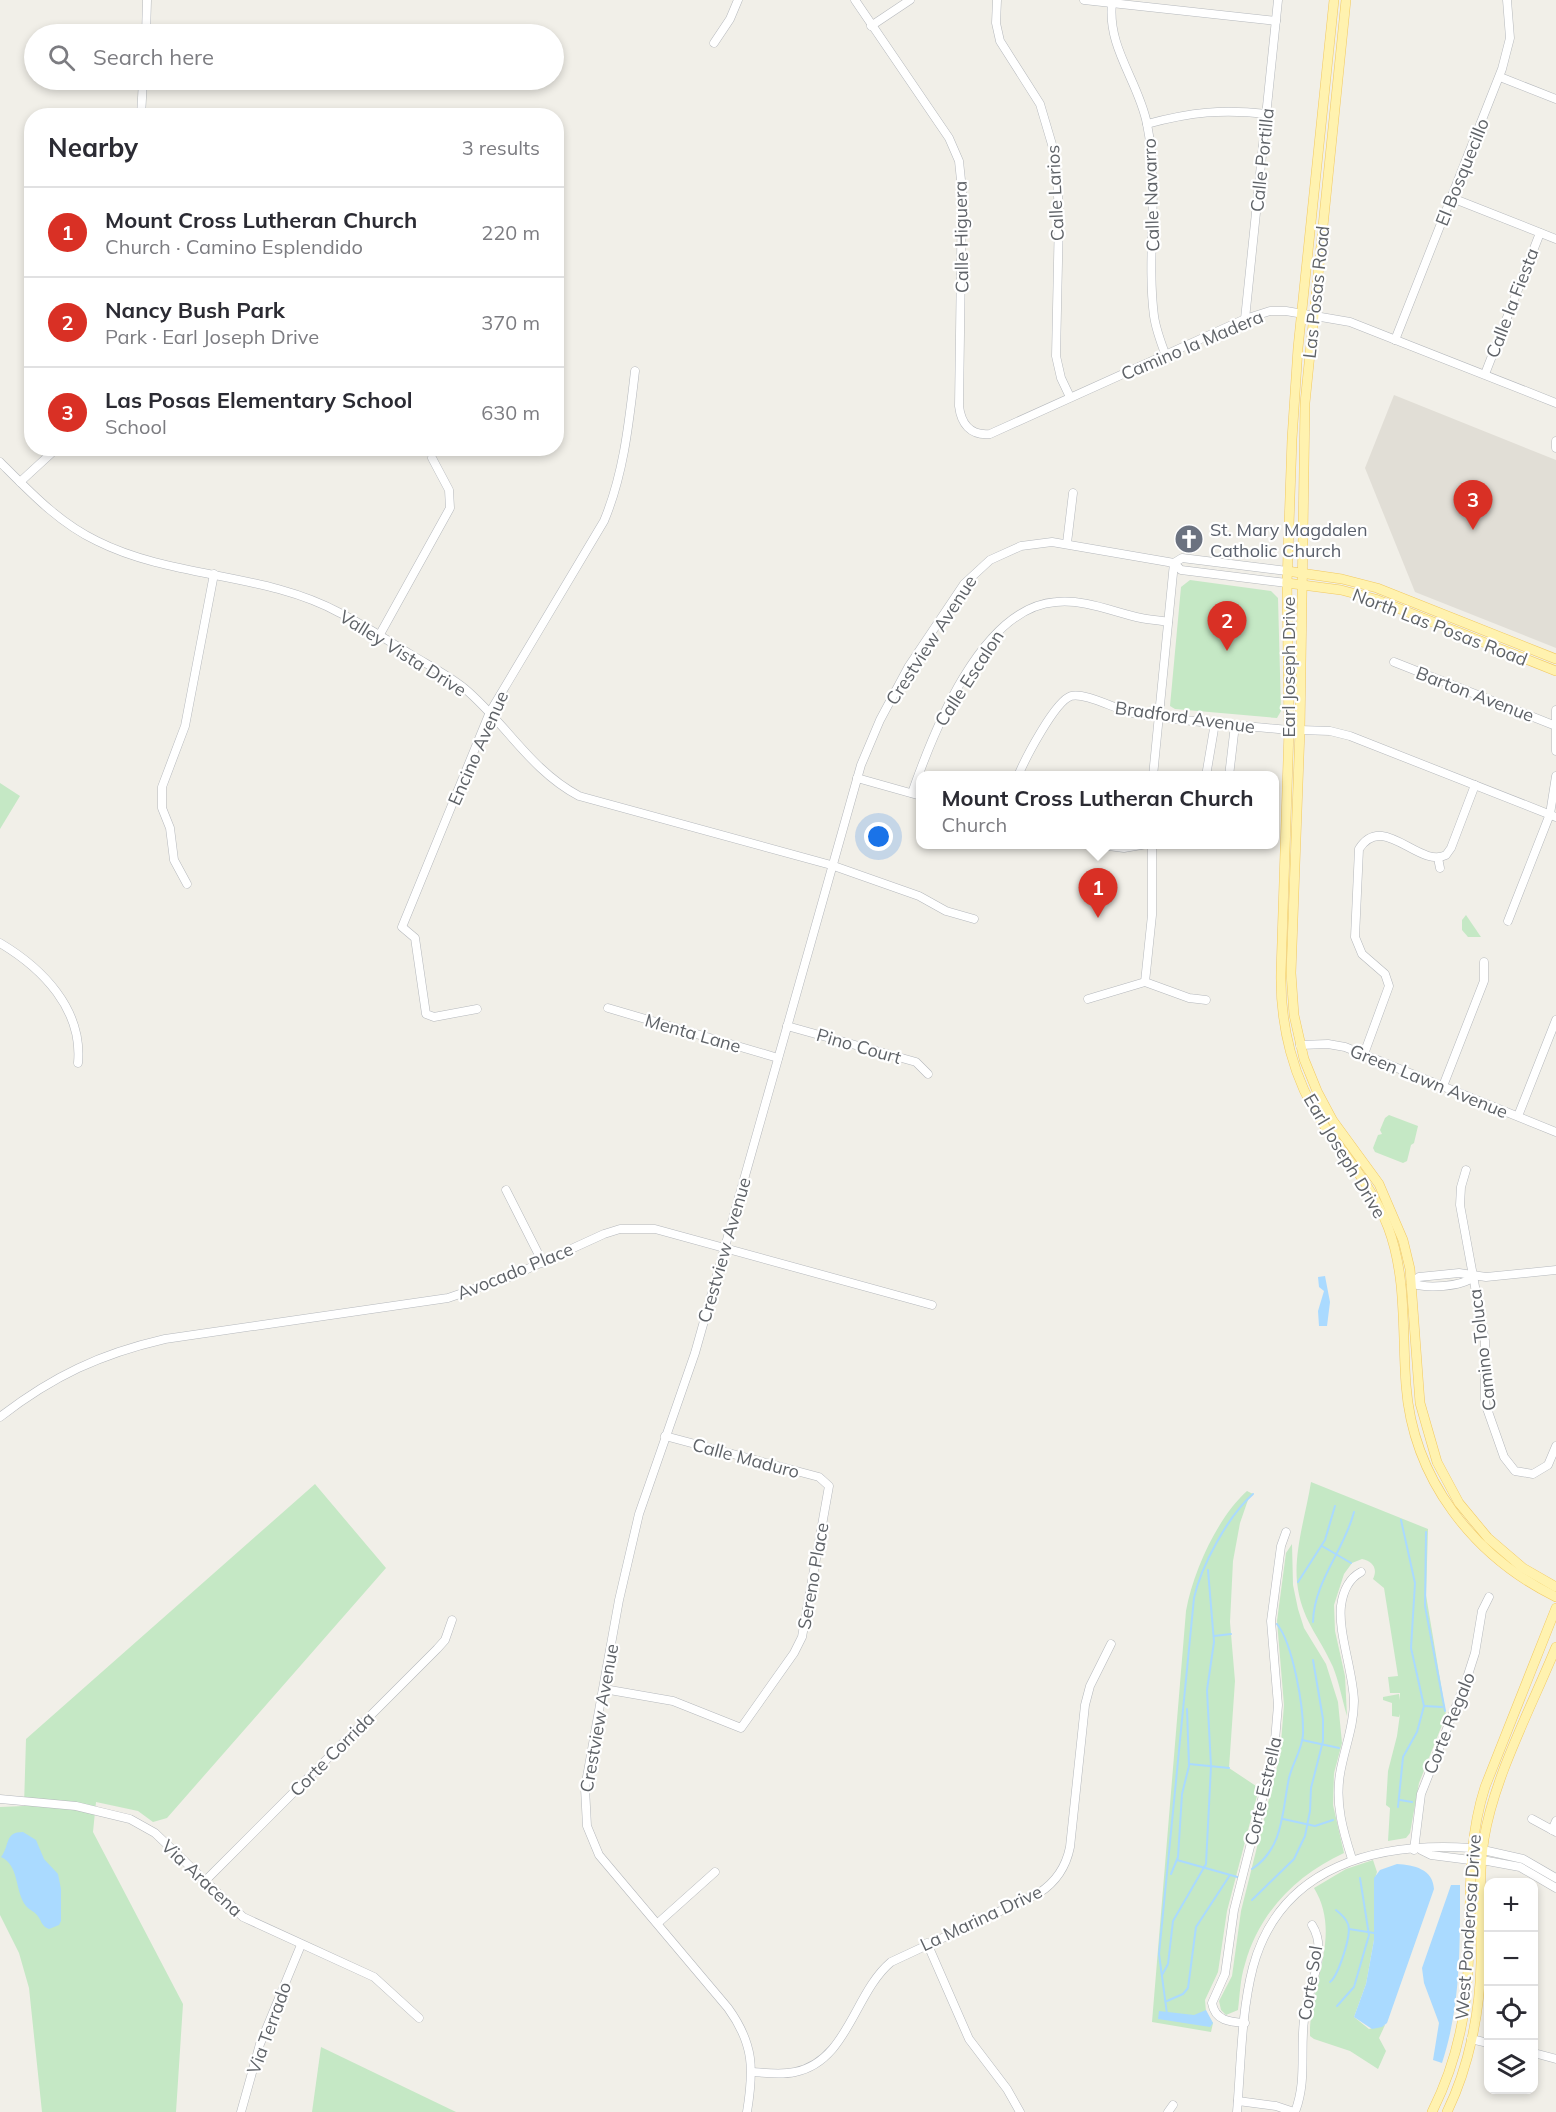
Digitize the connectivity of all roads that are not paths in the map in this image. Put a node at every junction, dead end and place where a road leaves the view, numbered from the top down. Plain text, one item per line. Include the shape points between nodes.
1 (147, 0) edge
2 (738, 0) edge
3 (855, 0) edge
4 (910, 0) edge
5 (997, 0) edge
6 (1084, 0) edge
7 (1278, 0) edge
8 (1334, 0) edge
9 (1346, 0) edge
10 (1507, 0) edge
11 (1112, 3) junction
12 (1276, 21) junction
13 (146, 24) edge
14 (871, 26) junction
15 (714, 43) dead end
16 (1500, 77) junction
17 (142, 90) edge
18 (1556, 99) edge
19 (141, 108) edge
20 (1267, 114) junction
21 (1147, 124) junction
22 (1452, 198) junction
23 (1540, 233) junction
24 (1556, 239) edge
25 (1302, 313) junction
26 (1313, 314) junction
27 (1245, 319) junction
28 (1395, 340) junction
29 (1166, 356) junction
30 (635, 370) dead end
31 (1485, 374) junction
32 (1070, 397) junction
33 (1556, 403) edge
34 (969, 429) joint
35 (1556, 441) edge
36 (1556, 448) edge
37 (48, 456) edge
38 (432, 458) dead end
39 (0, 462) edge
40 (20, 482) junction
41 (1072, 493) dead end
42 (1068, 543) junction
43 (1174, 563) junction
44 (1287, 571) junction
45 (1303, 573) junction
46 (214, 574) junction
47 (1287, 583) junction
48 (1302, 585) junction
49 (1168, 622) junction
50 (379, 636) junction
51 (1556, 659) edge
52 (1394, 663) dead end
53 (1556, 671) edge
54 (1556, 710) edge
55 (490, 712) junction
56 (1158, 716) junction
57 (1215, 723) junction
58 (1236, 725) junction
59 (1555, 726) edge
60 (1289, 730) junction
61 (1300, 730) junction
62 (1556, 751) edge
63 (921, 771) edge
64 (1020, 771) edge
65 (1153, 771) edge
66 (1207, 771) edge
67 (1230, 771) edge
68 (1556, 776) edge
69 (857, 778) junction
70 (916, 783) edge
71 (1475, 785) junction
72 (912, 793) junction
73 (916, 794) edge
74 (1553, 816) edge
75 (1152, 849) edge
76 (1438, 858) junction
77 (831, 865) junction
78 (1440, 868) dead end
79 (186, 885) dead end
80 (974, 919) dead end
81 (1508, 921) dead end
82 (0, 943) edge
83 (1484, 962) dead end
84 (1144, 982) junction
85 (1088, 999) dead end
86 (1206, 1000) dead end
87 (608, 1008) dead end
88 (477, 1010) dead end
89 (1556, 1020) edge
90 (787, 1026) junction
91 (1300, 1045) junction
92 (1289, 1048) junction
93 (1364, 1054) junction
94 (778, 1058) junction
95 (78, 1063) dead end
96 (927, 1074) dead end
97 (1443, 1086) junction
98 (1518, 1116) junction
99 (1556, 1132) edge
100 (1466, 1170) dead end
101 (506, 1190) dead end
102 (725, 1248) junction
103 (543, 1263) junction
104 (1556, 1270) edge
105 (1473, 1277) junction
106 (1412, 1283) junction
107 (1401, 1285) junction
108 (932, 1305) dead end
109 (0, 1417) edge
110 (665, 1436) junction
111 (1556, 1446) edge
112 (826, 1483) joint
113 (1286, 1532) dead end
114 (1361, 1572) dead end
115 (1556, 1587) edge
116 (1489, 1597) dead end
117 (1556, 1598) edge
118 (1556, 1608) edge
119 (452, 1620) dead end
120 (1111, 1644) dead end
121 (1556, 1647) edge
122 (604, 1689) junction
123 (0, 1799) edge
124 (1532, 1819) dead end
125 (1556, 1821) edge
126 (1554, 1831) edge
127 (1471, 1848) junction
128 (1418, 1850) junction
129 (1483, 1850) junction
130 (1352, 1859) junction
131 (1470, 1860) junction
132 (1482, 1860) junction
133 (715, 1872) dead end
134 (1556, 1878) edge
135 (204, 1882) junction
136 (1556, 1888) edge
137 (658, 1923) junction
138 (1312, 1925) dead end
139 (927, 1943) junction
140 (301, 1945) junction
141 (419, 2018) dead end
142 (1245, 2023) junction
143 (1459, 2036) junction
144 (1471, 2039) junction
145 (1484, 2042) edge
146 (1538, 2055) edge
147 (1556, 2059) edge
148 (753, 2072) junction
149 (1238, 2101) junction
150 (241, 2112) edge
151 (747, 2112) edge
152 (1020, 2112) edge
153 (1237, 2112) edge
154 (1295, 2112) edge
155 (1432, 2112) edge
156 (1447, 2112) edge

1 - 13 street
2 - 15 street
3 - 14 street, Calle Higuera
4 - 14 street
5 - 32 street, Calle Larios via 1000,41 1040,104 1056,158 1056,356
6 - 11 street
7 - 12 street, Calle Portilla
8 - 25 main road, Las Posas Road
9 - 26 main road, Las Posas Road
10 - 16 street, El Bosquecillo via 1510,38
11 - 12 street
11 - 21 street, Calle Navarro via 1113,36
12 - 20 street, Calle Portilla
14 - 34 street, Calle Higuera via 949,138 959,161 959,406
16 - 18 street
16 - 22 street, El Bosquecillo
17 - 19 street
20 - 21 street via 1198,111
20 - 27 street, Calle Portilla
21 - 29 street, Calle Navarro via 1154,196 1154,317
22 - 23 street
22 - 28 street, El Bosquecillo
23 - 24 street
23 - 31 street, Calle la Fiesta
25 - 26 street, Camino la Madera
25 - 27 street, Camino la Madera via 1270,311
25 - 44 main road, Las Posas Road
26 - 28 street, Camino la Madera via 1350,322
26 - 45 main road, Las Posas Road via 1305,403
27 - 29 street, Camino la Madera
28 - 31 street, Camino la Madera
29 - 32 street, Camino la Madera
30 - 55 street, Encino Avenue via 624,459 604,521
31 - 33 street, Camino la Madera
32 - 34 street, Camino la Madera via 990,434
35 - 36 street
37 - 40 street
38 - 50 street via 449,490 450,508
39 - 40 street, Valley Vista Drive
40 - 46 street, Valley Vista Drive via 57,517 100,543 145,559
41 - 42 street
42 - 43 street, Crestview Avenue
42 - 69 street, Crestview Avenue via 1043,542 1015,548 994,557 972,575 896,690
43 - 44 street, Crestview Avenue via 1182,558
43 - 47 street, Crestview Avenue via 1181,570
43 - 49 street
44 - 45 main road, North Las Posas Road
44 - 47 main road, Las Posas Road
45 - 48 main road, Las Posas Road
45 - 51 main road, North Las Posas Road via 1377,588
46 - 50 street, Valley Vista Drive via 311,600
46 - 79 street via 185,726 162,787 162,807 170,828 174,860
47 - 48 main road, North Las Posas Road
47 - 60 main road, Earl Joseph Drive
48 - 53 main road, North Las Posas Road via 1375,599
48 - 61 main road, Earl Joseph Drive
49 - 56 street
49 - 63 street, Calle Escalon via 1070,601 1045,603 1016,614 999,629 943,714
50 - 55 street, Valley Vista Drive via 453,680
52 - 59 street, Barton Avenue
54 - 59 street
55 - 77 street, Valley Vista Drive via 535,765 556,784 579,796
55 - 88 street, Encino Avenue via 402,927 415,938 426,1014 434,1017
56 - 57 street, Bradford Avenue
56 - 64 street, Bradford Avenue via 1117,709 1078,695 1066,698
56 - 65 street
57 - 58 street, Bradford Avenue
57 - 66 street
58 - 60 street, Bradford Avenue
58 - 67 street
59 - 62 street
60 - 92 main road, Earl Joseph Drive via 1281,987
61 - 71 street via 1350,736
61 - 91 main road, Earl Joseph Drive via 1291,980
68 - 74 street
69 - 72 street
69 - 77 street, Crestview Avenue
70 - 72 street, Calle Escalon
71 - 74 street
71 - 76 street via 1452,848
72 - 73 street
74 - 81 street
75 - 84 street via 1152,915
76 - 78 street
76 - 93 street via 1381,836 1365,842 1357,854 1355,937 1362,954 1385,974 1389,986
77 - 80 street, Valley Vista Drive
77 - 90 street, Crestview Avenue
82 - 95 street via 32,963 59,994 75,1032
83 - 97 street via 1484,981
84 - 85 street
84 - 86 street
87 - 94 street, Menta Lane
89 - 98 street
90 - 94 street, Crestview Avenue
90 - 96 street, Pino Court via 916,1062
91 - 92 main road
91 - 93 street, Green Lawn Avenue via 1336,1044
91 - 106 main road, Earl Joseph Drive via 1325,1107 1372,1172 1389,1204 1403,1240
92 - 107 main road, Earl Joseph Drive via 1315,1110 1377,1201 1393,1243
93 - 97 street, Green Lawn Avenue
94 - 102 street, Crestview Avenue
97 - 98 street, Green Lawn Avenue
98 - 99 street, Green Lawn Avenue
100 - 105 street, Camino Toluca via 1460,1205
101 - 103 street
102 - 103 street, Avocado Place via 639,1228 604,1234
102 - 108 street, Avocado Place
102 - 110 street, Crestview Avenue
103 - 109 street, Avocado Place via 448,1298 165,1338 123,1349 61,1374
104 - 105 street
105 - 106 street via 1466,1273 1419,1277
105 - 111 street, Camino Toluca via 1485,1341 1483,1385 1487,1411 1508,1465 1519,1473 1533,1474 1548,1465
106 - 107 main road
106 - 115 main road, Earl Joseph Drive via 1420,1403 1444,1476 1488,1538 1523,1568
107 - 117 main road, Earl Joseph Drive via 1409,1403 1415,1434 1433,1479 1454,1514 1480,1545 1517,1576
110 - 112 street, Calle Maduro via 819,1477
110 - 122 street, Crestview Avenue via 639,1514
112 - 122 street, Sereno Place via 829,1494 802,1637 742,1726 728,1725 673,1701
113 - 142 street, Corte Estrella via 1272,1610 1278,1705 1274,1752 1234,1910 1225,1974 1212,2003 1222,2019
114 - 130 street via 1346,1586 1341,1613 1354,1710 1340,1774 1339,1805
116 - 128 street, Corte Regalo via 1482,1611 1466,1681 1421,1794
118 - 127 main road, West Ponderosa Drive via 1485,1787
119 - 135 street, Corte Corrida via 437,1649
120 - 139 street, La Marina Drive via 1085,1705 1070,1847 1062,1871 1038,1893
121 - 129 main road, West Ponderosa Drive via 1496,1791
122 - 137 street, Crestview Avenue via 585,1788 587,1826 605,1864
123 - 135 street, Via Aracena via 76,1806 130,1819 155,1833
124 - 126 street
125 - 126 street
127 - 128 street via 1432,1845
127 - 129 main road
127 - 131 main road, West Ponderosa Drive
128 - 130 street via 1386,1851
128 - 131 street
129 - 132 main road, West Ponderosa Drive
129 - 134 street via 1523,1859
130 - 142 street via 1314,1880 1276,1918 1254,1966
131 - 132 main road
131 - 143 main road, West Ponderosa Drive via 1467,1984
132 - 136 street via 1520,1867
132 - 144 main road, West Ponderosa Drive via 1480,1985
133 - 137 street
135 - 140 street, Via Aracena via 251,1923
137 - 148 street, Crestview Avenue via 735,2019 748,2044
138 - 154 street, Corte Sol via 1317,1939 1316,1968 1304,2014 1304,2074
139 - 148 street, La Marina Drive via 898,1957 878,1973 834,2047 817,2063 787,2073
139 - 152 street via 969,2040
140 - 141 street, Via Aracena via 374,1977
140 - 150 street, Via Terrado via 260,2044
142 - 149 street
143 - 144 main road
143 - 155 main road, West Ponderosa Drive
144 - 145 street
144 - 156 main road, West Ponderosa Drive
146 - 147 street
148 - 151 street, Crestview Avenue
149 - 153 street
149 - 154 street

